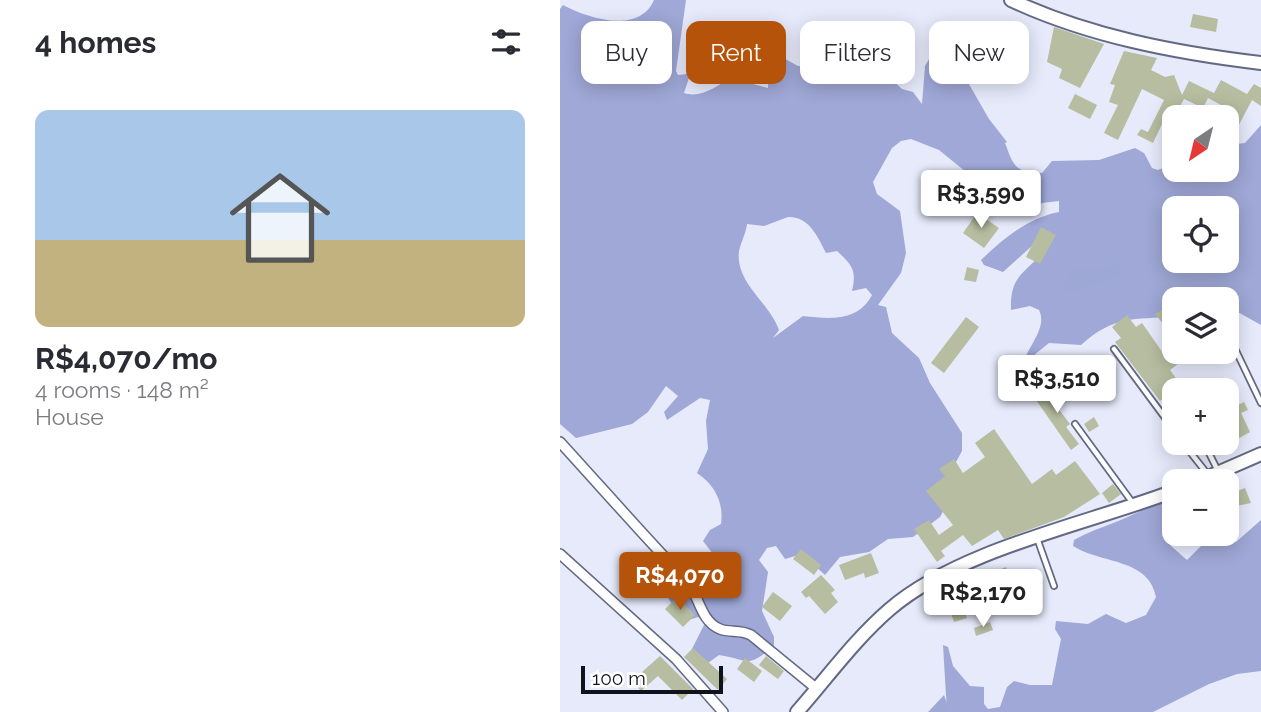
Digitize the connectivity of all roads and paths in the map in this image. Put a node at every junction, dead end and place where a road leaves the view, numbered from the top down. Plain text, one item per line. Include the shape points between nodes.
1 (1011, 0) edge
2 (1261, 63) edge
3 (1114, 349) dead end
4 (1239, 357) edge
5 (1261, 403) edge
6 (1162, 414) edge
7 (1074, 424) dead end
8 (560, 442) edge
9 (1261, 454) edge
10 (1227, 469) edge
11 (1162, 496) edge
12 (1134, 506) junction
13 (1037, 538) junction
14 (560, 554) edge
15 (1054, 586) dead end
16 (817, 689) junction
17 (723, 712) edge
18 (797, 712) edge

1 - 2 street via 1132,41
3 - 6 lane
4 - 5 lane
7 - 12 lane
8 - 16 street via 687,581 712,623 751,635
9 - 10 street
11 - 12 street
12 - 13 street
13 - 15 lane
13 - 16 street via 944,575 903,599 874,624
14 - 17 street via 668,652
16 - 18 street

